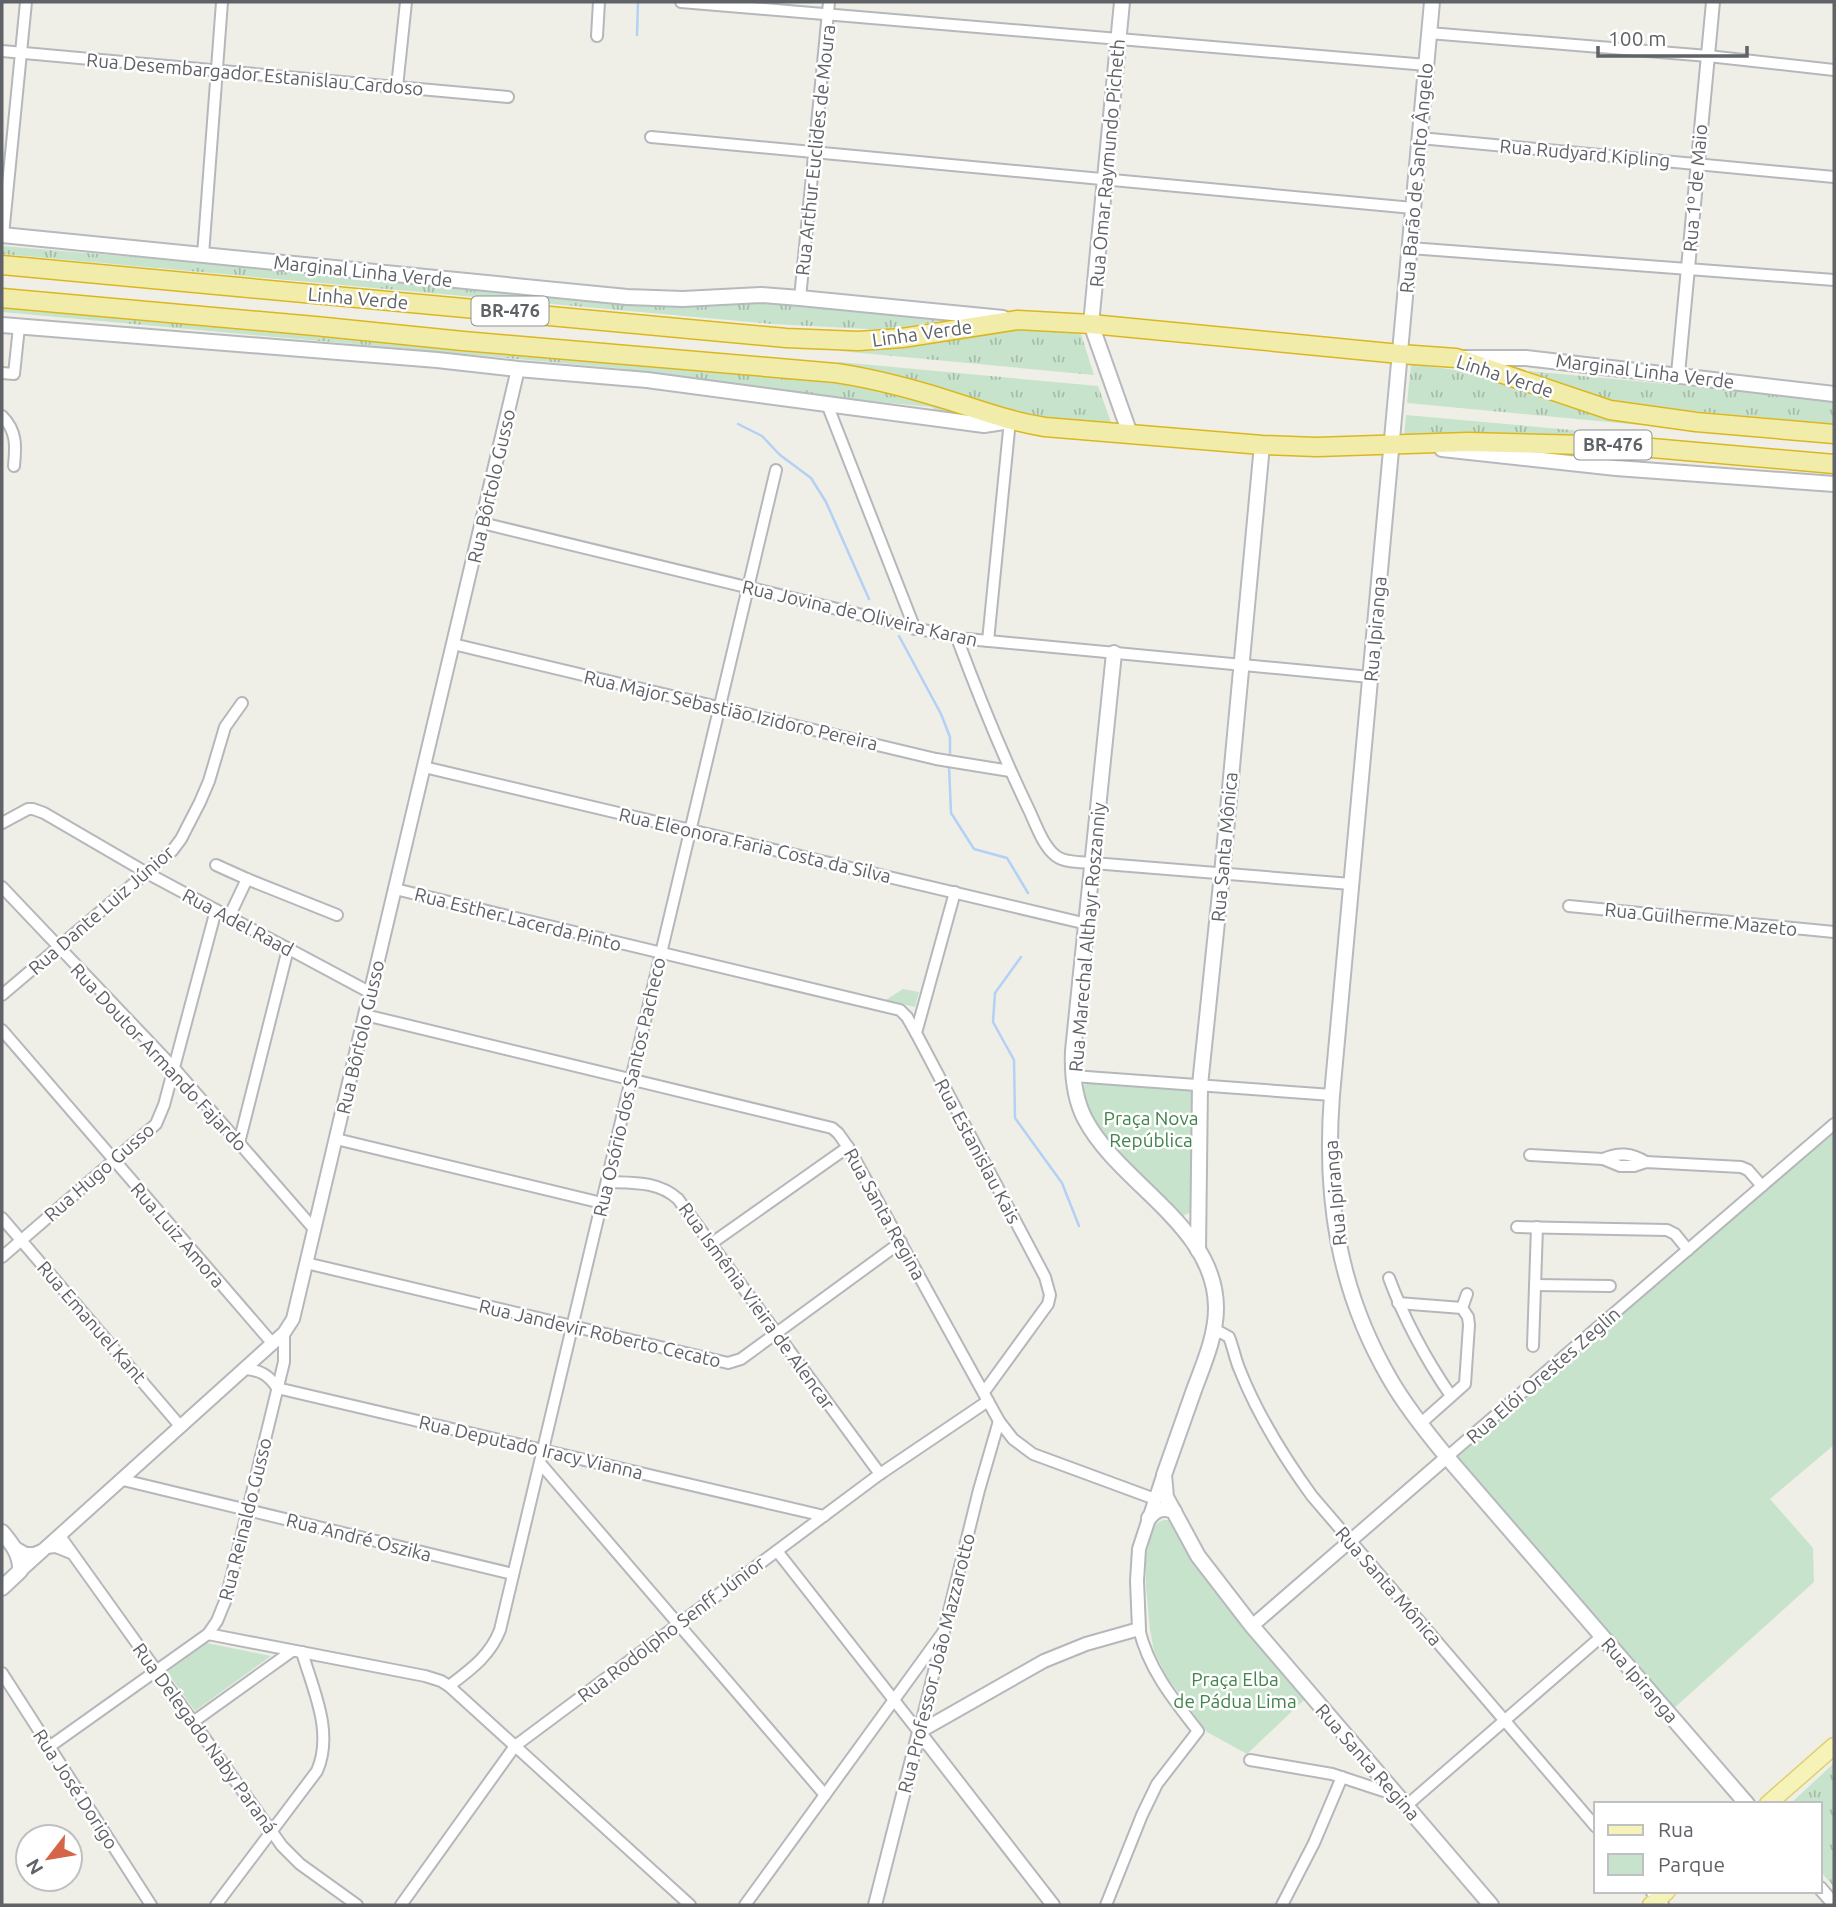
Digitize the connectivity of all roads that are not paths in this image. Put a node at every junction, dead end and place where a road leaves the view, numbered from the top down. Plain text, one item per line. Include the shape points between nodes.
1 (26, 2) edge
2 (222, 2) edge
3 (406, 2) edge
4 (599, 2) edge
5 (681, 2) edge
6 (830, 2) edge
7 (1122, 2) edge
8 (1432, 2) edge
9 (1713, 2) edge
10 (828, 14) junction
11 (1429, 33) junction
12 (597, 36) dead end
13 (1118, 39) junction
14 (2, 51) edge
15 (22, 53) junction
16 (1708, 56) junction
17 (1426, 65) junction
18 (217, 69) junction
19 (1834, 70) edge
20 (397, 88) junction
21 (508, 97) dead end
22 (651, 137) dead end
23 (1420, 138) junction
24 (814, 152) junction
25 (1698, 164) junction
26 (1834, 177) edge
27 (1105, 179) junction
28 (1413, 208) junction
29 (2, 235) edge
30 (1410, 248) junction
31 (203, 255) junction
32 (2, 265) edge
33 (1688, 268) junction
34 (1834, 280) edge
35 (800, 298) junction
36 (2, 299) edge
37 (1018, 320) junction
38 (1091, 324) junction
39 (2, 325) edge
40 (19, 327) junction
41 (1400, 354) junction
42 (1455, 358) junction
43 (518, 369) junction
44 (2, 373) edge
45 (1678, 374) junction
46 (1834, 394) edge
47 (827, 404) junction
48 (2, 416) edge
49 (1010, 421) junction
50 (1130, 434) junction
51 (1834, 434) edge
52 (1413, 444) junction
53 (1262, 445) junction
54 (1392, 445) junction
55 (1834, 464) edge
56 (14, 466) dead end
57 (776, 470) dead end
58 (1834, 484) edge
59 (482, 523) junction
60 (748, 588) junction
61 (915, 629) junction
62 (957, 638) junction
63 (988, 641) junction
64 (453, 644) junction
65 (1115, 653) junction
66 (1241, 665) junction
67 (1370, 677) junction
68 (242, 704) dead end
69 (720, 708) junction
70 (424, 767) junction
71 (1010, 771) junction
72 (2, 823) edge
73 (691, 830) junction
74 (1093, 863) junction
75 (216, 865) dead end
76 (147, 873) junction
77 (1222, 874) junction
78 (247, 880) junction
79 (1351, 884) junction
80 (2, 887) edge
81 (395, 889) junction
82 (955, 892) junction
83 (1569, 906) dead end
84 (216, 910) junction
85 (337, 915) dead end
86 (229, 917) junction
87 (1087, 924) junction
88 (1834, 932) edge
89 (59, 948) junction
90 (288, 949) junction
91 (661, 953) junction
92 (371, 993) junction
93 (2, 995) edge
94 (365, 1015) junction
95 (2, 1030) edge
96 (916, 1033) junction
97 (174, 1068) junction
98 (1073, 1076) junction
99 (631, 1079) junction
100 (1200, 1085) junction
101 (1332, 1095) junction
102 (1834, 1124) edge
103 (336, 1139) junction
104 (239, 1143) junction
105 (848, 1147) junction
106 (1531, 1155) dead end
107 (114, 1161) junction
108 (607, 1182) junction
109 (1762, 1186) junction
110 (601, 1203) junction
111 (2, 1218) edge
112 (1517, 1227) dead end
113 (1537, 1227) junction
114 (314, 1229) junction
115 (21, 1240) junction
116 (901, 1242) junction
117 (712, 1243) junction
118 (1198, 1250) junction
119 (1688, 1250) junction
120 (2, 1257) edge
121 (306, 1263) junction
122 (1389, 1278) dead end
123 (1535, 1285) junction
124 (1610, 1286) dead end
125 (1467, 1294) dead end
126 (1398, 1303) junction
127 (1462, 1308) junction
128 (572, 1327) junction
129 (777, 1332) junction
130 (284, 1333) junction
131 (1212, 1336) junction
132 (272, 1344) junction
133 (1533, 1346) dead end
134 (245, 1369) junction
135 (277, 1388) junction
136 (1451, 1396) junction
137 (986, 1397) junction
138 (999, 1421) junction
139 (1420, 1423) junction
140 (181, 1427) junction
141 (543, 1450) junction
142 (1447, 1457) junction
143 (540, 1462) junction
144 (880, 1474) junction
145 (1164, 1475) junction
146 (123, 1480) junction
147 (1155, 1499) junction
148 (247, 1510) junction
149 (1174, 1511) junction
150 (824, 1516) junction
151 (1149, 1518) junction
152 (2, 1532) edge
153 (60, 1536) junction
154 (1350, 1541) junction
155 (12, 1545) junction
156 (46, 1548) junction
157 (777, 1551) junction
158 (71, 1553) junction
159 (20, 1571) junction
160 (513, 1574) junction
161 (2, 1588) edge
162 (679, 1624) junction
163 (1252, 1626) junction
164 (1139, 1629) junction
165 (944, 1632) junction
166 (208, 1634) junction
167 (1602, 1636) junction
168 (297, 1652) junction
169 (156, 1671) junction
170 (2, 1672) edge
171 (449, 1686) junction
172 (894, 1700) junction
173 (1504, 1721) junction
174 (193, 1722) junction
175 (919, 1732) junction
176 (514, 1746) junction
177 (1834, 1746) edge
178 (49, 1747) junction
179 (1250, 1760) dead end
180 (1379, 1775) junction
181 (1342, 1777) junction
182 (1367, 1785) junction
183 (825, 1795) junction
184 (1401, 1801) junction
185 (1745, 1802) edge
186 (1770, 1802) edge
187 (1594, 1826) edge
188 (271, 1832) junction
189 (1822, 1890) edge
190 (1834, 1904) edge
191 (151, 1905) edge
192 (216, 1905) edge
193 (357, 1905) edge
194 (401, 1905) edge
195 (690, 1905) edge
196 (745, 1905) edge
197 (875, 1905) edge
198 (1053, 1905) edge
199 (1106, 1905) edge
200 (1282, 1905) edge
201 (1491, 1905) edge

1 - 15 street
2 - 18 street
3 - 20 street
4 - 12 street
5 - 10 street
6 - 10 street, Rua Arthur Euclides de Moura
7 - 13 main road, Rua Omar Raymundo Picheth
8 - 11 main road, Rua Barão de Santo Ângelo
9 - 16 street, Rua 1º de Maio
10 - 13 street
10 - 24 street, Rua Arthur Euclides de Moura
11 - 16 street
11 - 17 main road, Rua Barão de Santo Ângelo
13 - 17 street
13 - 27 main road, Rua Omar Raymundo Picheth
14 - 15 street, Rua Desembargador Estanislau Cardoso
15 - 18 street, Rua Desembargador Estanislau Cardoso
15 - 29 street
16 - 19 street
16 - 25 street, Rua 1º de Maio
17 - 23 main road, Rua Barão de Santo Ângelo
18 - 20 street, Rua Desembargador Estanislau Cardoso
18 - 31 street
20 - 21 street, Rua Desembargador Estanislau Cardoso
22 - 24 street
23 - 25 street, Rua Rudyard Kipling
23 - 28 main road, Rua Barão de Santo Ângelo
24 - 27 street
24 - 35 street, Rua Arthur Euclides de Moura
25 - 26 street, Rua Rudyard Kipling
25 - 33 street, Rua 1º de Maio
27 - 28 street
27 - 38 main road, Rua Omar Raymundo Picheth
28 - 30 main road, Rua Barão de Santo Ângelo
29 - 31 main road, Marginal Linha Verde
30 - 33 street
30 - 41 main road, Rua Barão de Santo Ângelo
31 - 35 main road, Marginal Linha Verde via 627,297
32 - 37 highway, Linha Verde / BR-476 via 786,338 902,338
33 - 34 street
33 - 45 street, Rua 1º de Maio
35 - 37 main road, Marginal Linha Verde
36 - 49 highway, Linha Verde / BR-476 via 836,373 908,388
37 - 38 highway, Linha Verde / BR-476
38 - 41 highway, Linha Verde / BR-476
38 - 50 main road
39 - 40 main road
40 - 43 main road
40 - 44 street via 14,374
41 - 42 highway, Linha Verde / BR-476
41 - 54 main road, Rua Barão de Santo Ângelo
42 - 45 main road, Marginal Linha Verde via 1526,358
42 - 51 highway, Linha Verde / BR-476 via 1610,411
43 - 47 main road via 647,380
43 - 59 street, Rua Bôrtolo Gusso
45 - 46 main road, Marginal Linha Verde
47 - 49 main road via 984,425
47 - 61 street
48 - 56 street via 15,435
49 - 50 highway, Linha Verde / BR-476
49 - 63 street
50 - 53 highway, Linha Verde / BR-476
52 - 54 highway, Linha Verde / BR-476
52 - 55 highway, Linha Verde / BR-476 via 1629,446
52 - 58 main road via 1616,468
53 - 54 highway, Linha Verde / BR-476
53 - 66 main road, Rua Santa Mônica
54 - 67 main road, Rua Ipiranga
57 - 60 street, Rua Osório dos Santos Pacheco
59 - 60 street, Rua Jovina de Oliveira Karan
59 - 64 street, Rua Bôrtolo Gusso
60 - 61 street, Rua Jovina de Oliveira Karan
60 - 69 street, Rua Osório dos Santos Pacheco
61 - 62 street, Rua Jovina de Oliveira Karan
62 - 63 street, Rua Jovina de Oliveira Karan
62 - 71 street
63 - 65 street, Rua Jovina de Oliveira Karan
64 - 69 street, Rua Major Sebastião Izidoro Pereira
64 - 70 street, Rua Bôrtolo Gusso
65 - 66 street, Rua Jovina de Oliveira Karan
65 - 74 main road, Rua Marechal Althayr Roszanniy
66 - 67 street, Rua Jovina de Oliveira Karan
66 - 77 main road, Rua Santa Mônica
67 - 79 main road, Rua Ipiranga
68 - 76 street, Rua Dante Luiz Júnior via 225,727 209,781 189,824 172,851
69 - 71 street, Rua Major Sebastião Izidoro Pereira via 936,760
69 - 73 street, Rua Osório dos Santos Pacheco
70 - 73 street, Rua Eleonora Faria Costa da Silva
70 - 81 street, Rua Bôrtolo Gusso
71 - 74 street via 1051,850 1062,859
72 - 76 street, Rua Adel Raad via 33,809
73 - 82 street, Rua Eleonora Faria Costa da Silva
73 - 91 street, Rua Osório dos Santos Pacheco
74 - 77 street
74 - 87 main road, Rua Marechal Althayr Roszanniy
75 - 78 street
76 - 84 street, Rua Adel Raad
76 - 89 street, Rua Dante Luiz Júnior
77 - 79 street
77 - 100 main road, Rua Santa Mônica
78 - 85 street
78 - 86 street
79 - 101 main road, Rua Ipiranga
80 - 89 street, Rua Doutor Armando Fajardo
81 - 91 street, Rua Esther Lacerda Pinto
81 - 92 street, Rua Bôrtolo Gusso
82 - 87 street, Rua Eleonora Faria Costa da Silva
82 - 96 street
83 - 88 street, Rua Guilherme Mazeto
84 - 86 street, Rua Adel Raad
84 - 97 street, Rua Hugo Gusso
86 - 90 street, Rua Adel Raad
87 - 98 main road, Rua Marechal Althayr Roszanniy
89 - 93 street, Rua Dante Luiz Júnior
89 - 97 street, Rua Doutor Armando Fajardo
90 - 92 street, Rua Adel Raad
90 - 104 street
91 - 96 street, Rua Esther Lacerda Pinto via 900,1010
91 - 99 street, Rua Osório dos Santos Pacheco
92 - 94 street, Rua Bôrtolo Gusso
94 - 99 street, Rua Santa Regina
94 - 103 street, Rua Bôrtolo Gusso
95 - 107 street, Rua Luiz Amora
96 - 137 street, Rua Estanislau Kais via 1049,1287 1044,1312
97 - 104 street, Rua Doutor Armando Fajardo
97 - 107 street, Rua Hugo Gusso via 156,1124
98 - 100 street
98 - 118 main road, Rua Marechal Althayr Roszanniy via 1079,1105 1095,1135
99 - 105 street, Rua Santa Regina via 825,1126 838,1133
99 - 108 street, Rua Osório dos Santos Pacheco
100 - 101 street
100 - 118 main road, Rua Santa Mônica
101 - 139 main road, Rua Ipiranga via 1329,1172 1347,1279 1378,1357
102 - 109 street, Rua Elói Orestes Zeglin
103 - 110 street
103 - 114 street, Rua Bôrtolo Gusso
104 - 114 street, Rua Doutor Armando Fajardo
105 - 116 street, Rua Santa Regina
105 - 117 street
106 - 109 street via 1603,1159 1620,1166 1646,1162 1745,1168
107 - 115 street, Rua Hugo Gusso
107 - 132 street, Rua Luiz Amora
108 - 110 street, Rua Osório dos Santos Pacheco
108 - 117 street, Rua Ismênia Vieira de Alencar via 650,1185 670,1192
109 - 119 street, Rua Elói Orestes Zeglin
110 - 128 street, Rua Osório dos Santos Pacheco
111 - 115 street, Rua Emanuel Kant
112 - 113 street
113 - 119 street via 1667,1230
113 - 123 street
114 - 121 street, Rua Bôrtolo Gusso
115 - 120 street, Rua Hugo Gusso
115 - 140 street, Rua Emanuel Kant
116 - 129 street, Rua Jandevir Roberto Cecato
116 - 137 street, Rua Santa Regina
117 - 129 street, Rua Ismênia Vieira de Alencar
118 - 131 main road, Rua Marechal Althayr Roszanniy via 1214,1292
119 - 142 street, Rua Elói Orestes Zeglin
121 - 128 street, Rua Jandevir Roberto Cecato
121 - 130 street, Rua Bôrtolo Gusso via 293,1319
122 - 126 street
123 - 124 street
123 - 133 street
125 - 127 street
126 - 127 street
126 - 136 street
127 - 136 street via 1469,1325 1465,1384
128 - 129 street, Rua Jandevir Roberto Cecato via 728,1363 741,1359
128 - 141 street, Rua Osório dos Santos Pacheco
129 - 144 street, Rua Ismênia Vieira de Alencar
130 - 132 street, Rua Bôrtolo Gusso
130 - 135 street, Rua Reinaldo Gusso via 285,1353
131 - 145 main road, Rua Marechal Althayr Roszanniy
131 - 154 street, Rua Santa Mônica via 1223,1332 1229,1337 1280,1451
132 - 134 street, Rua Bôrtolo Gusso
134 - 135 street, Rua Deputado Iracy Vianna via 268,1375
134 - 140 street, Rua Bôrtolo Gusso
135 - 141 street, Rua Deputado Iracy Vianna
135 - 148 street, Rua Reinaldo Gusso
136 - 139 street
137 - 138 street, Rua Santa Regina
137 - 144 street, Rua Rodolpho Senff Júnior
138 - 147 street, Rua Santa Regina via 1033,1454
138 - 165 street, Rua Professor João Mazzarotto
139 - 142 main road, Rua Ipiranga
140 - 146 street, Rua Bôrtolo Gusso
141 - 143 street, Rua Osório dos Santos Pacheco
141 - 150 street, Rua Deputado Iracy Vianna
142 - 154 street, Rua Elói Orestes Zeglin
142 - 167 main road, Rua Ipiranga
143 - 160 street, Rua Osório dos Santos Pacheco
143 - 162 street
144 - 150 street, Rua Rodolpho Senff Júnior
145 - 147 street, Rua Marechal Althayr Roszanniy
145 - 149 main road, Rua Santa Regina via 1166,1497
146 - 148 street, Rua André Oszika
146 - 153 street, Rua Bôrtolo Gusso
147 - 151 street, Rua Marechal Althayr Roszanniy
148 - 160 street, Rua André Oszika
148 - 166 street, Rua Reinaldo Gusso via 226,1599
149 - 151 main road via 1157,1510
149 - 163 main road, Rua Santa Regina via 1198,1556
150 - 157 street, Rua Rodolpho Senff Júnior
151 - 164 street, Rua Marechal Althayr Roszanniy via 1137,1563
152 - 155 main road
153 - 156 street, Rua Bôrtolo Gusso
153 - 158 street, Rua Delegado Naby Paraná
154 - 163 street, Rua Elói Orestes Zeglin
154 - 173 street, Rua Santa Mônica
155 - 156 street via 26,1553
155 - 159 main road
156 - 158 street
156 - 159 street, Rua Bôrtolo Gusso
157 - 162 street, Rua Rodolpho Senff Júnior
157 - 172 street
158 - 169 street, Rua Delegado Naby Paraná
159 - 161 main road, Rua Bôrtolo Gusso
160 - 171 street, Rua Osório dos Santos Pacheco via 491,1648
162 - 176 street, Rua Rodolpho Senff Júnior
162 - 183 street
163 - 180 main road, Rua Santa Regina
164 - 175 street via 1044,1661
164 - 199 street, Rua Marechal Althayr Roszanniy via 1157,1676 1198,1731 1157,1784
165 - 172 street
165 - 175 street, Rua Professor João Mazzarotto
166 - 168 street
166 - 169 street, Rua Reinaldo Gusso
167 - 173 street
167 - 185 main road, Rua Ipiranga
168 - 171 street via 433,1678
168 - 174 street
168 - 188 street via 323,1722 324,1748 317,1771
169 - 174 street, Rua Delegado Naby Paraná
169 - 178 street, Rua Reinaldo Gusso
170 - 178 street, Rua José Dorigo
171 - 176 street
172 - 175 street
172 - 183 street
173 - 184 street
173 - 187 street, Rua Santa Mônica
174 - 188 street, Rua Delegado Naby Paraná
175 - 197 street, Rua Professor João Mazzarotto
175 - 198 street
176 - 194 street, Rua Rodolpho Senff Júnior
176 - 195 street
177 - 186 main road
178 - 191 street, Rua José Dorigo
179 - 181 street
180 - 182 main road via 1375,1783
180 - 184 main road, Rua Santa Regina
181 - 182 street
181 - 200 street
182 - 184 street
183 - 196 street
184 - 201 main road, Rua Santa Regina
188 - 192 street
188 - 193 street, Rua Delegado Naby Paraná via 300,1864
189 - 190 street

